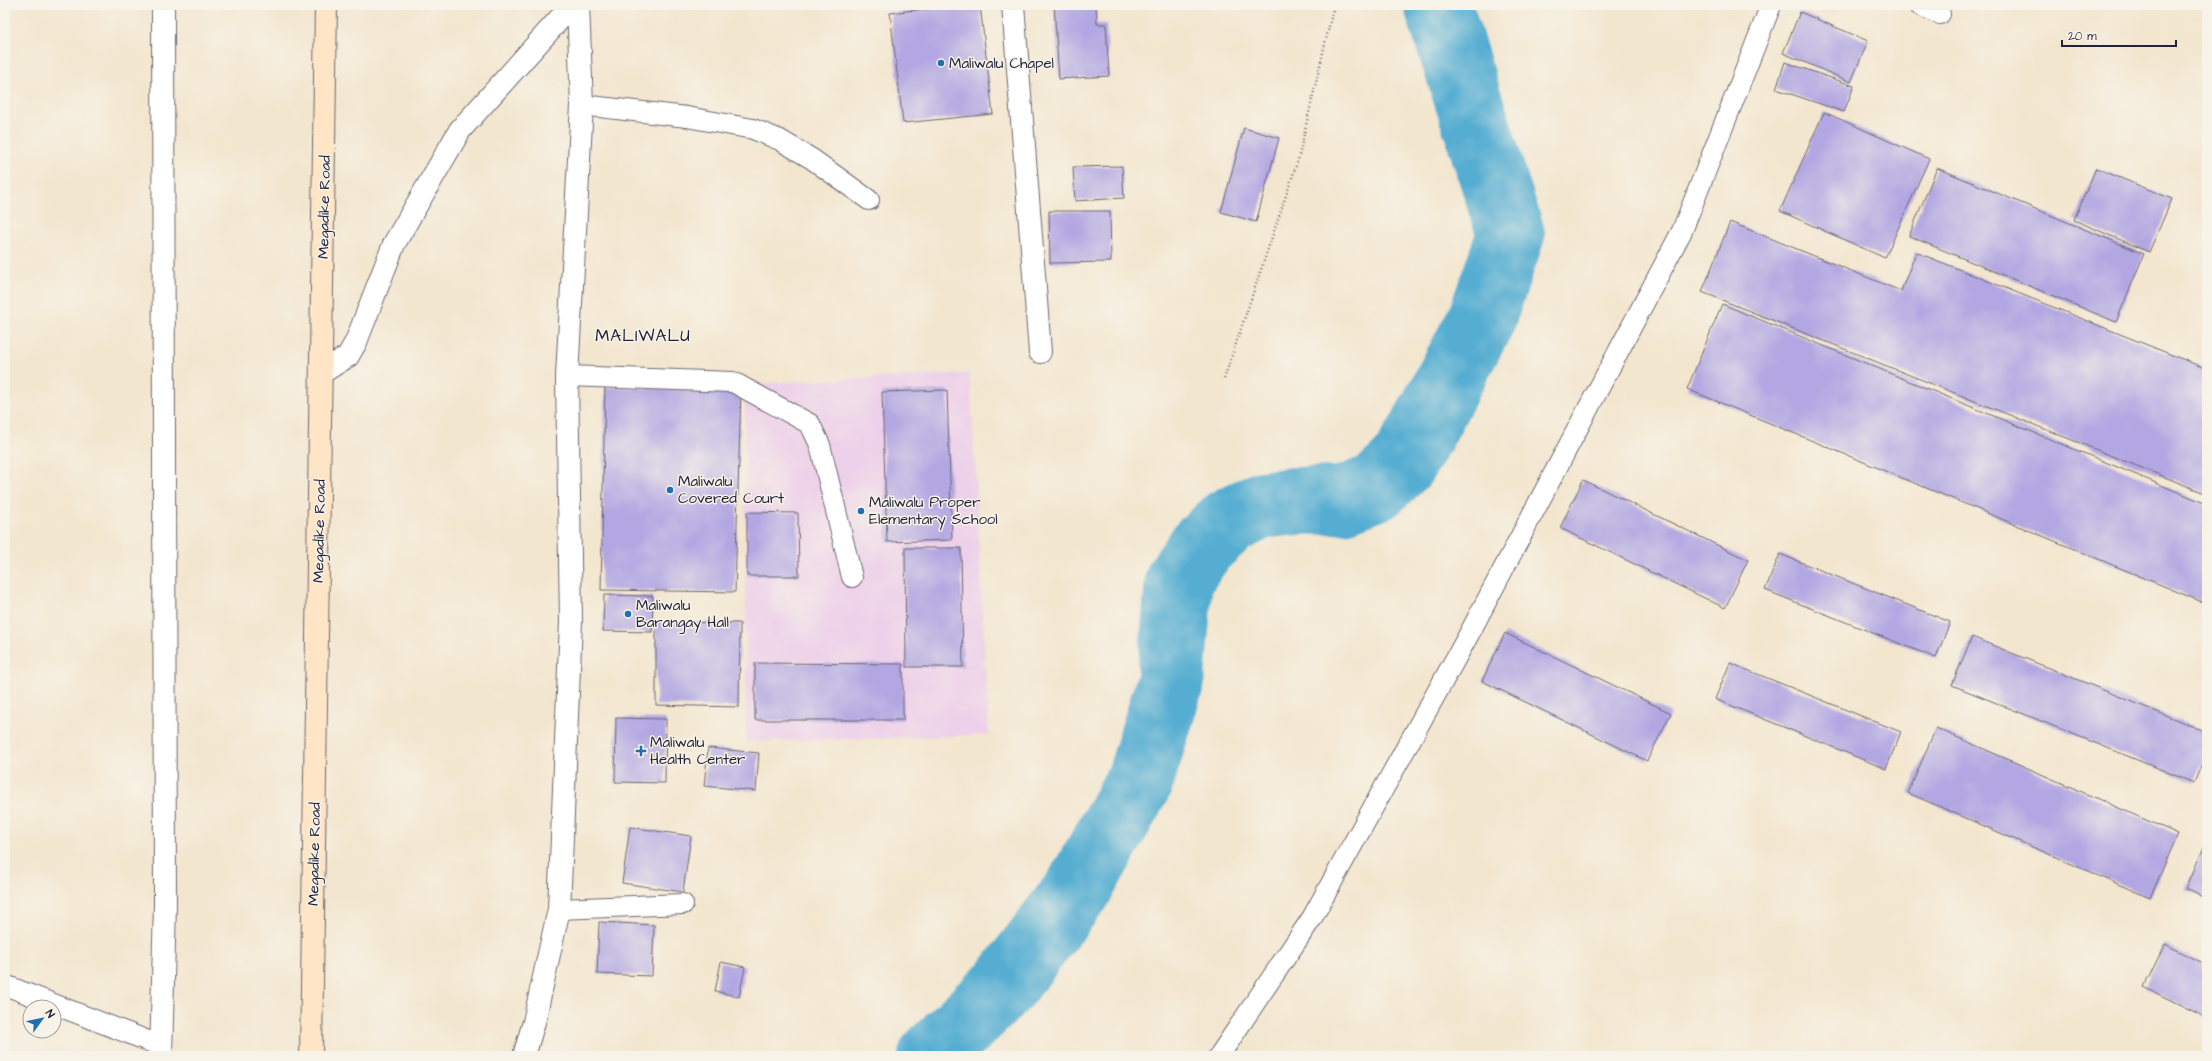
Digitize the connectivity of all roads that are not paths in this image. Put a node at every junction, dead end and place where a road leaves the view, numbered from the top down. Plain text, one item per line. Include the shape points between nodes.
1 (163, 5) edge
2 (326, 5) edge
3 (572, 5) edge
4 (578, 5) edge
5 (1013, 5) edge
6 (1771, 5) edge
7 (1919, 5) edge
8 (1940, 14) dead end
9 (582, 106) junction
10 (869, 200) dead end
11 (1040, 352) dead end
12 (321, 373) junction
13 (567, 376) junction
14 (852, 577) dead end
15 (683, 904) dead end
16 (559, 908) junction
17 (5, 985) edge
18 (161, 1051) edge
19 (311, 1056) edge
20 (524, 1056) edge
21 (1219, 1056) edge

1 - 18 street via 165,904
2 - 12 main road, Megadike Road
3 - 12 street via 460,130 394,244 356,342 348,356
4 - 9 street
5 - 11 street
6 - 21 lane via 1682,231 1468,636 1312,918
7 - 8 lane
9 - 10 lane via 687,117 753,130 780,140 812,159
9 - 13 street
12 - 19 main road, Megadike Road
13 - 14 lane via 733,382 810,424 820,445
13 - 16 street via 572,621
15 - 16 lane
16 - 20 street
17 - 18 lane

